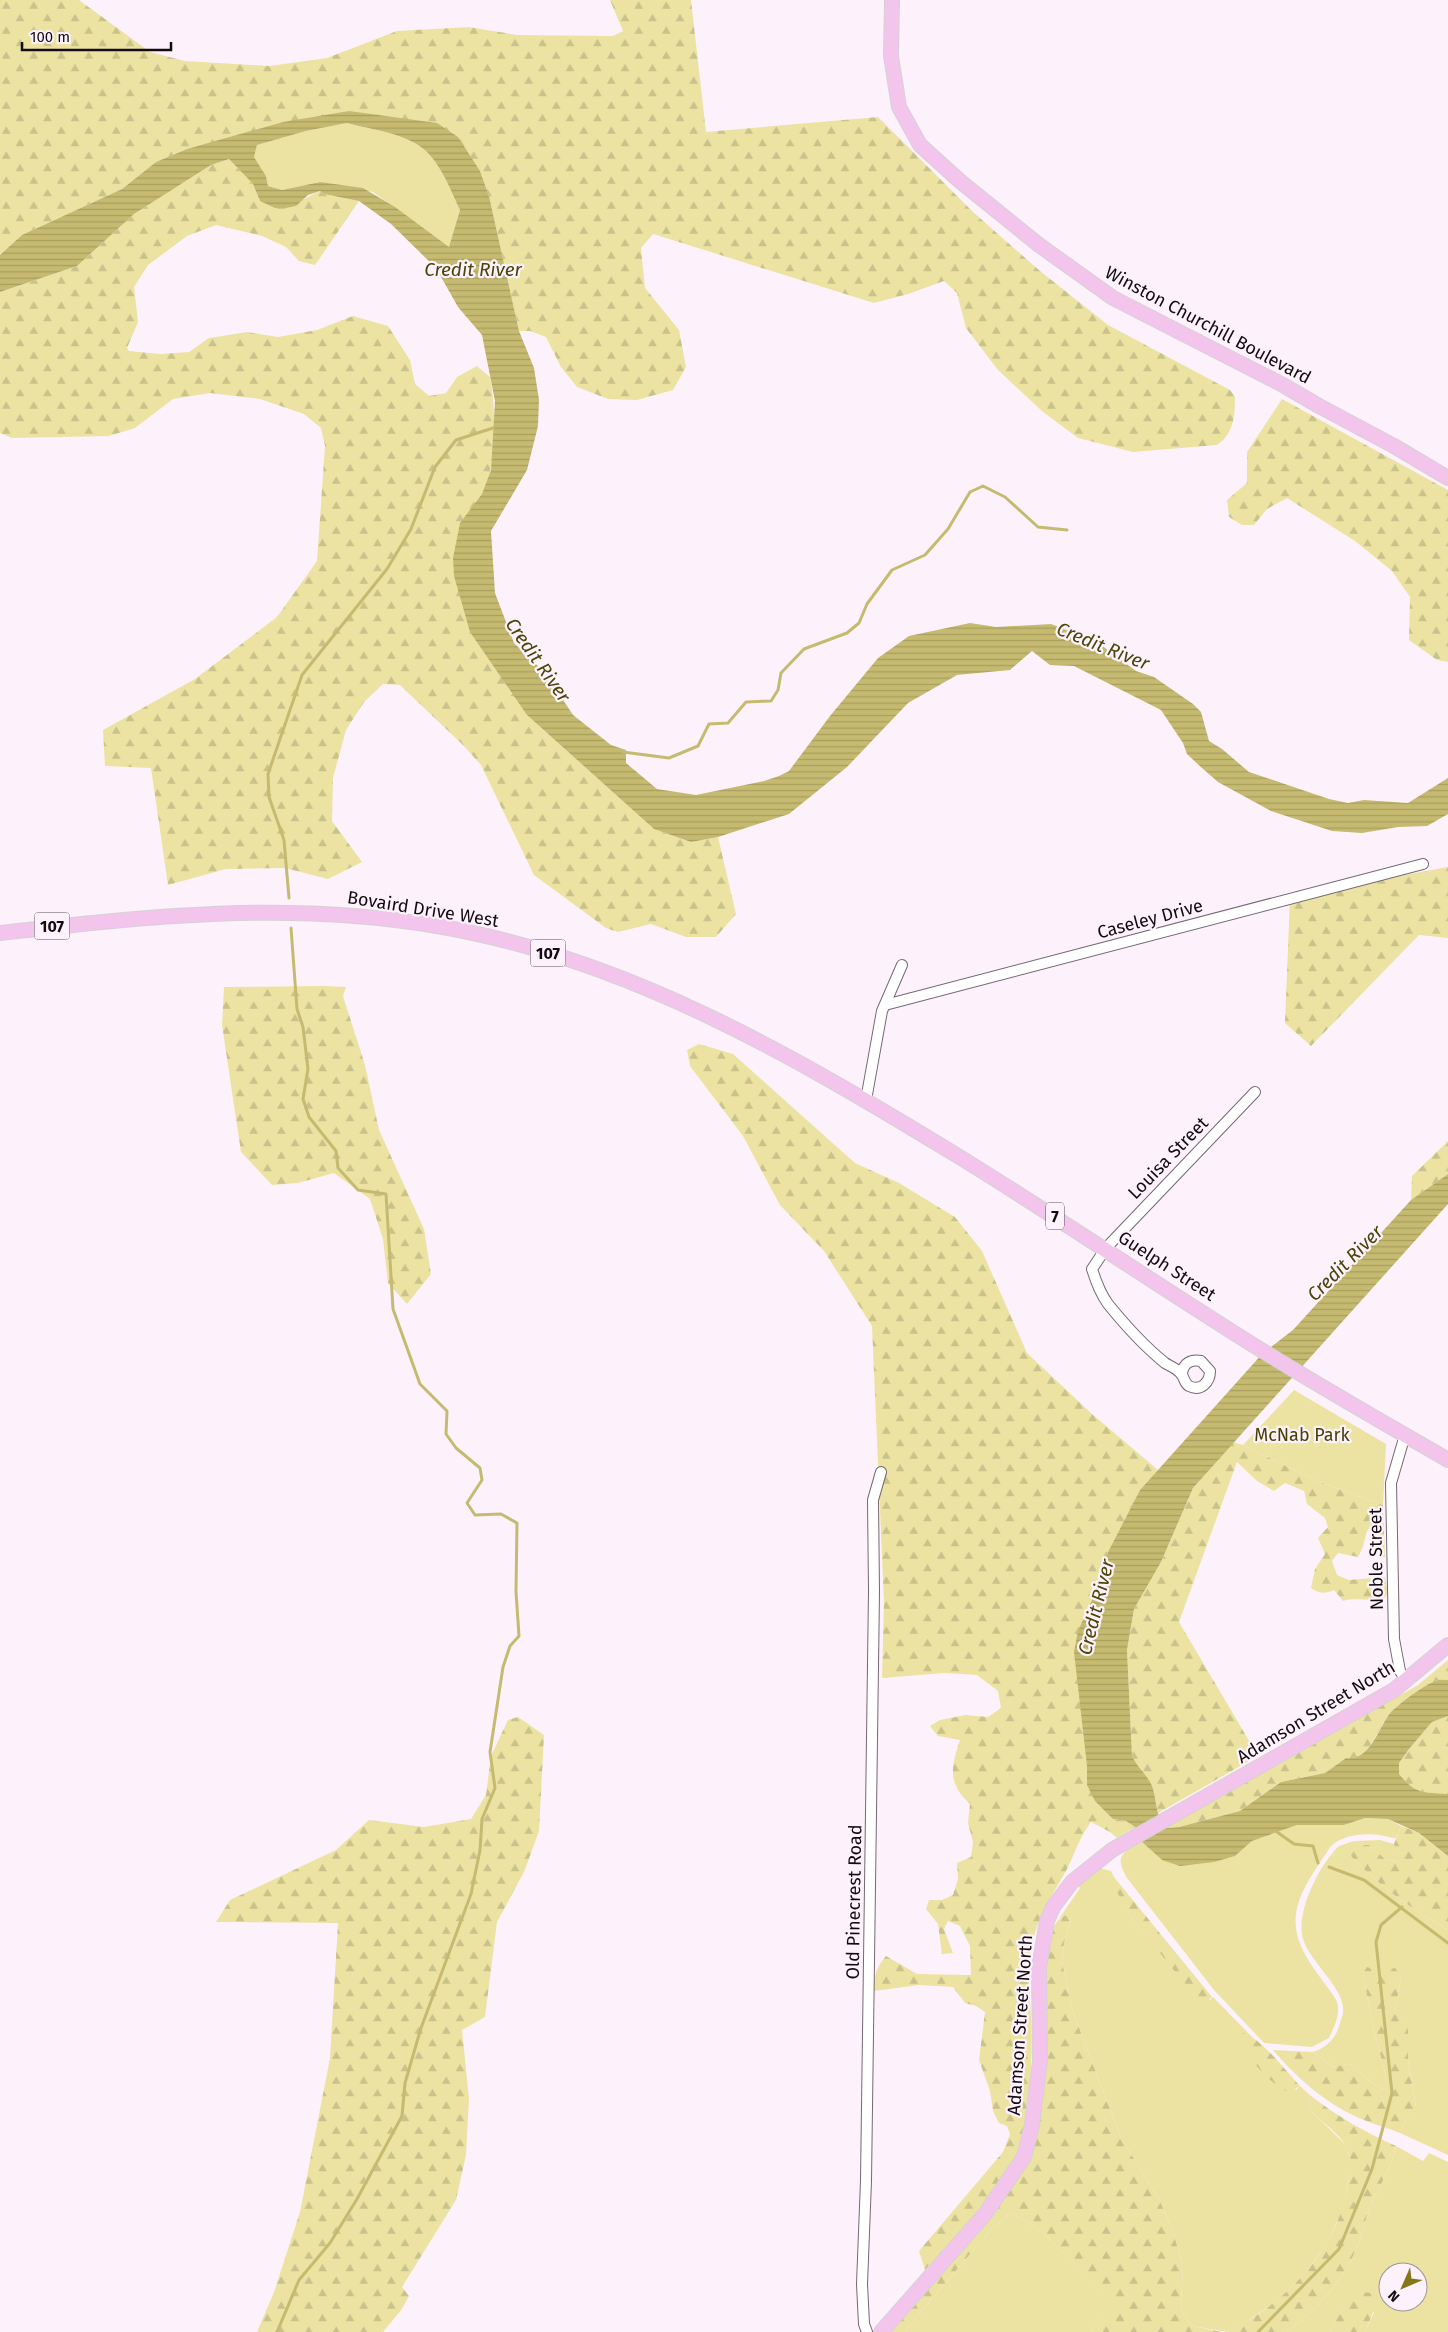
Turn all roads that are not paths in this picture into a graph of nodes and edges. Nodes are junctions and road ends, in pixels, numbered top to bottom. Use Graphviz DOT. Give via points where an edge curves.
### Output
graph roads {
  1 [pos="892,0"];
  2 [pos="1448,478"];
  3 [pos="1423,864"];
  4 [pos="0,932"];
  5 [pos="902,965"];
  6 [pos="885,1005"];
  7 [pos="750,1036"];
  8 [pos="1255,1092"];
  9 [pos="866,1100"];
  10 [pos="1106,1248"];
  11 [pos="1182,1374"];
  12 [pos="1404,1435"];
  13 [pos="1448,1460"];
  14 [pos="881,1472"];
  15 [pos="1448,1645"];
  16 [pos="1406,1681"];
  17 [pos="867,2332"];
  18 [pos="881,2332"];
  1 -- 2 [label="main road, Winston Churchill Boulevard" via="891,56 899,107 920,144 939,164 1039,246 1113,298 1283,385"];
  3 -- 6 [label="street, Caseley Drive"];
  4 -- 7 [label="main road, Bovaird Drive West / 107" via="123,918 247,912 339,914 416,923 504,940 569,959 677,1000"];
  5 -- 6 [label="street"];
  6 -- 9 [label="street"];
  7 -- 9 [label="main road, Bovaird Drive West / 7"];
  8 -- 10 [label="street, Louisa Street"];
  9 -- 10 [label="main road, Guelph Street / 7"];
  10 -- 11 [label="street, Louisa Street" via="1092,1269 1107,1303 1135,1335"];
  10 -- 12 [label="main road, Guelph Street / 7" via="1310,1381"];
  12 -- 13 [label="main road, Guelph Street / 7"];
  12 -- 16 [label="street, Noble Street" via="1390,1484 1394,1639 1400,1671"];
  14 -- 17 [label="street, Old Pinecrest Road" via="873,1500 866,2180 862,2284"];
  15 -- 16 [label="main road, Adamson Street North"];
  16 -- 18 [label="main road, Adamson Street North" via="1098,1859 1072,1882 1053,1907 1047,1921 1039,1962 1040,2061 1024,2158 985,2214"];
}
